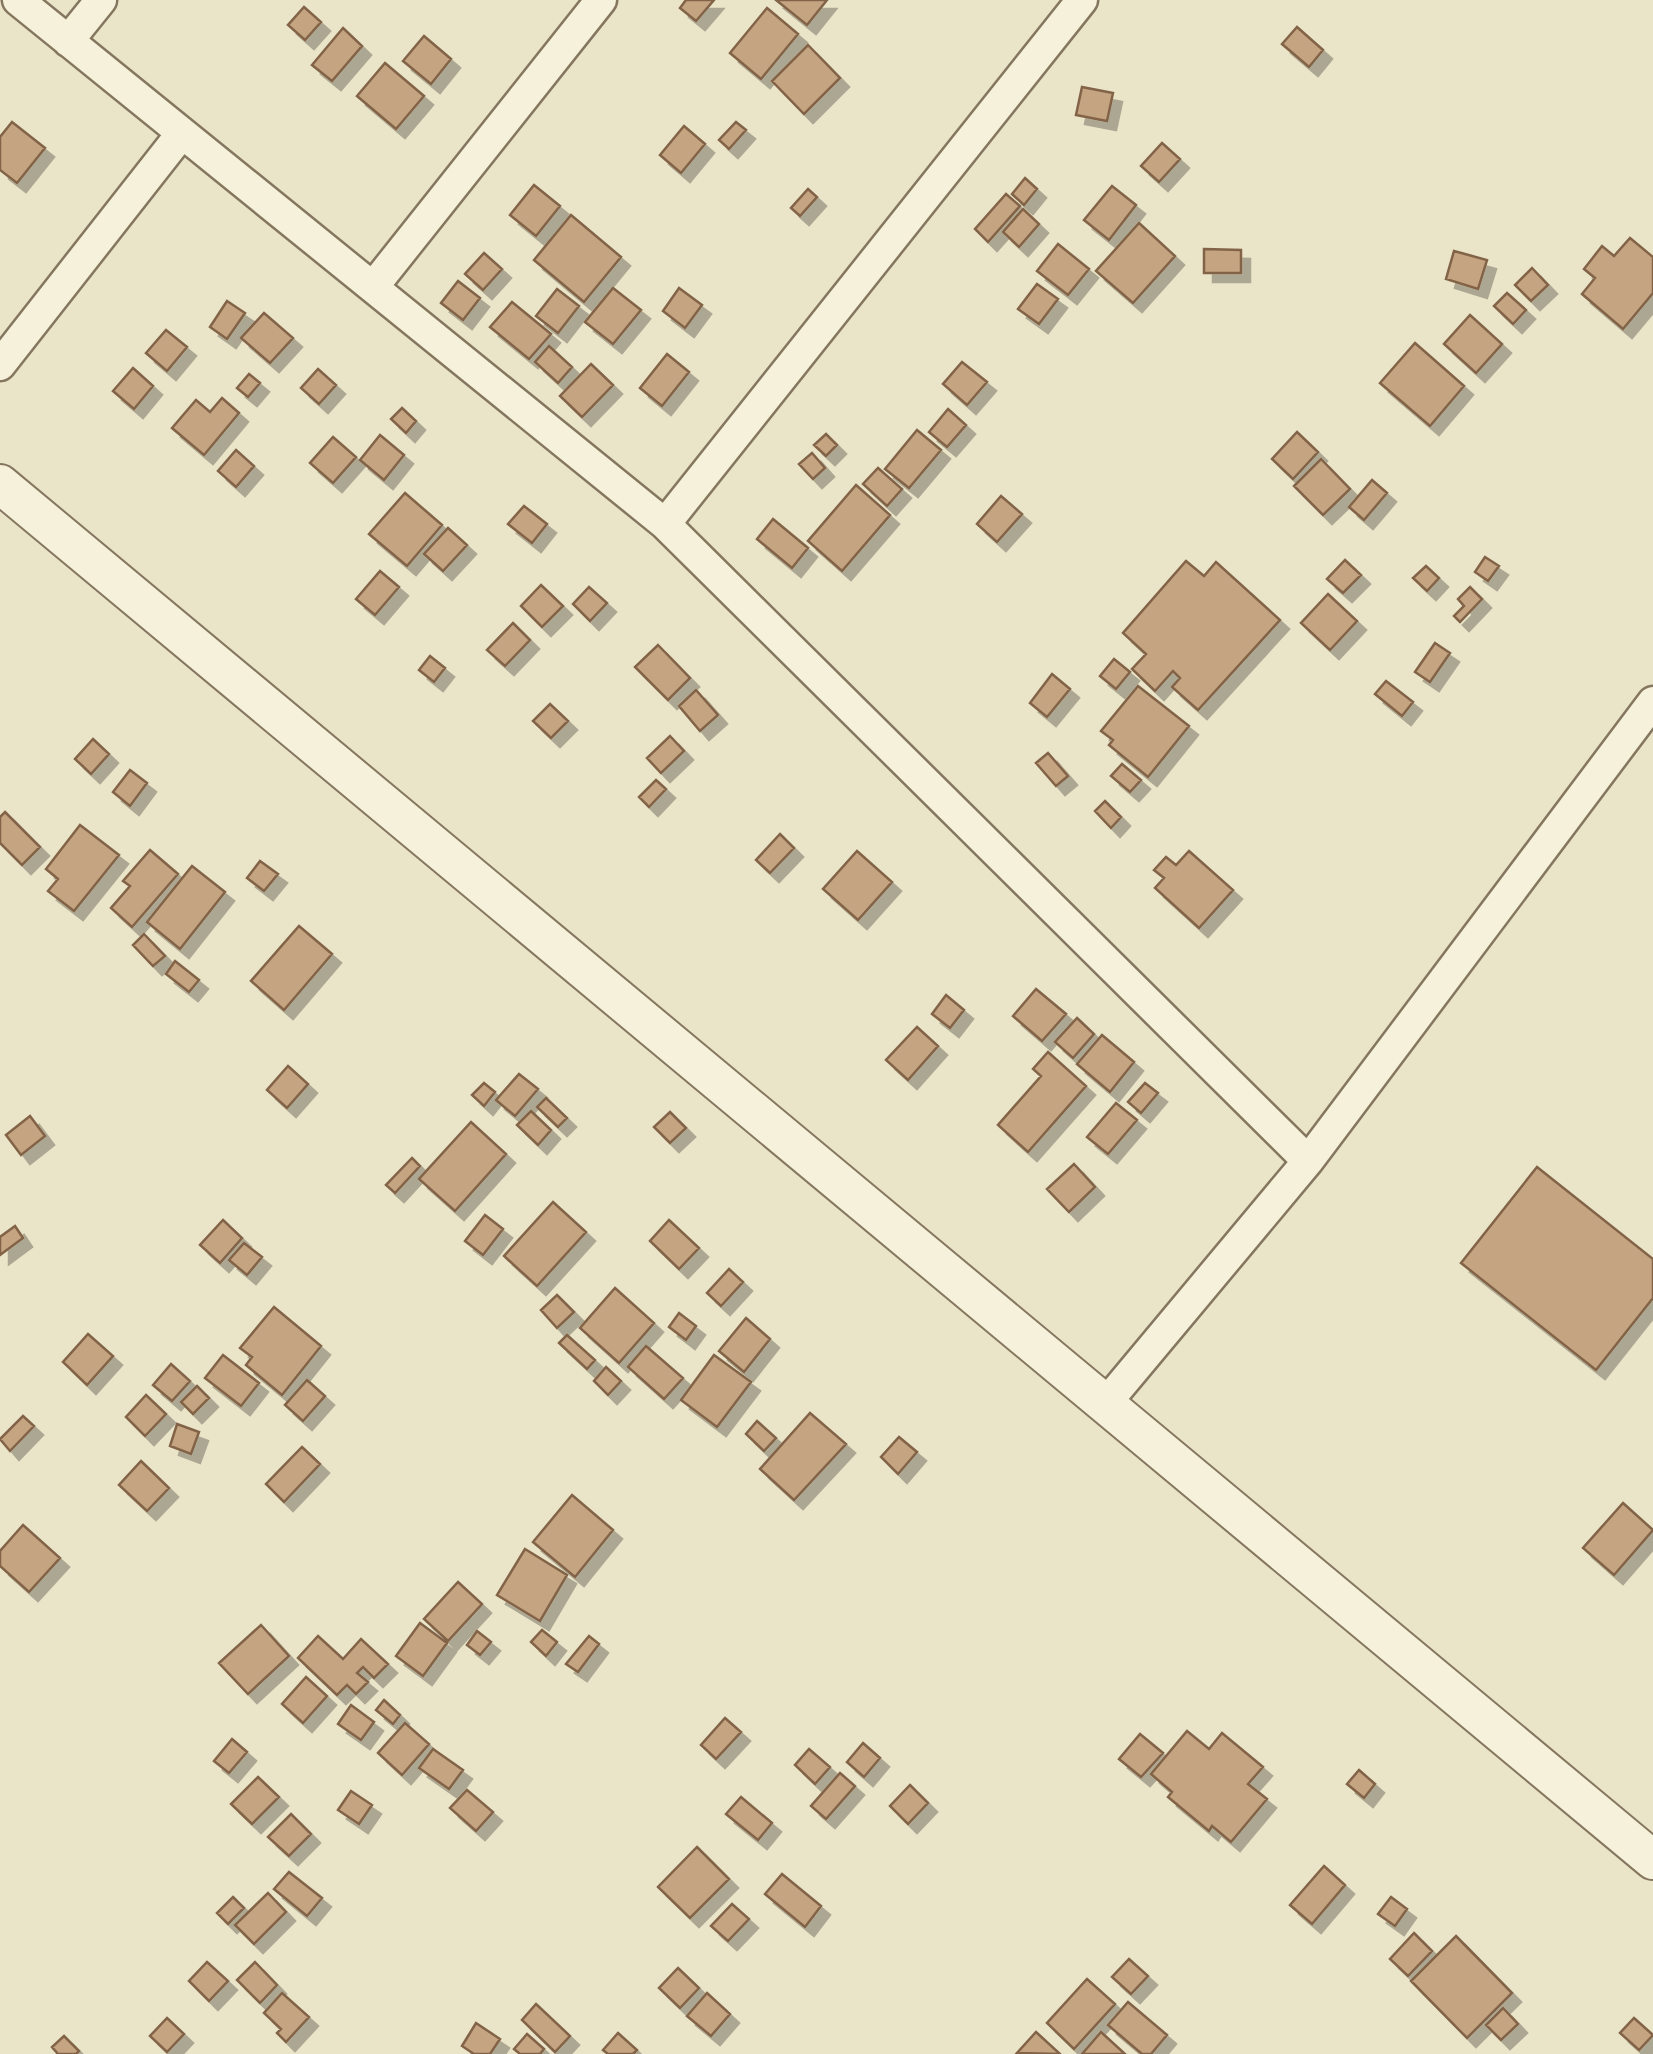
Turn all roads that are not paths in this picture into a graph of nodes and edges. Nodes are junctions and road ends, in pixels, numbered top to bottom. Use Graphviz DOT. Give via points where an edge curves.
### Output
graph roads {
  1 [pos="18,0"];
  2 [pos="101,0"];
  3 [pos="601,0"];
  4 [pos="1082,0"];
  5 [pos="68,40"];
  6 [pos="182,134"];
  7 [pos="373,288"];
  8 [pos="0,365"];
  9 [pos="0,484"];
  10 [pos="664,524"];
  11 [pos="1653,702"];
  12 [pos="1308,1161"];
  13 [pos="1106,1404"];
  14 [pos="1653,1860"];
  1 -- 5 [label="street"];
  2 -- 5 [label="street"];
  3 -- 7 [label="street"];
  4 -- 10 [label="street"];
  5 -- 6 [label="street"];
  6 -- 7 [label="street"];
  6 -- 8 [label="street"];
  7 -- 10 [label="street"];
  9 -- 13 [label="street"];
  10 -- 12 [label="street"];
  11 -- 12 [label="street"];
  12 -- 13 [label="street"];
  13 -- 14 [label="street"];
}
